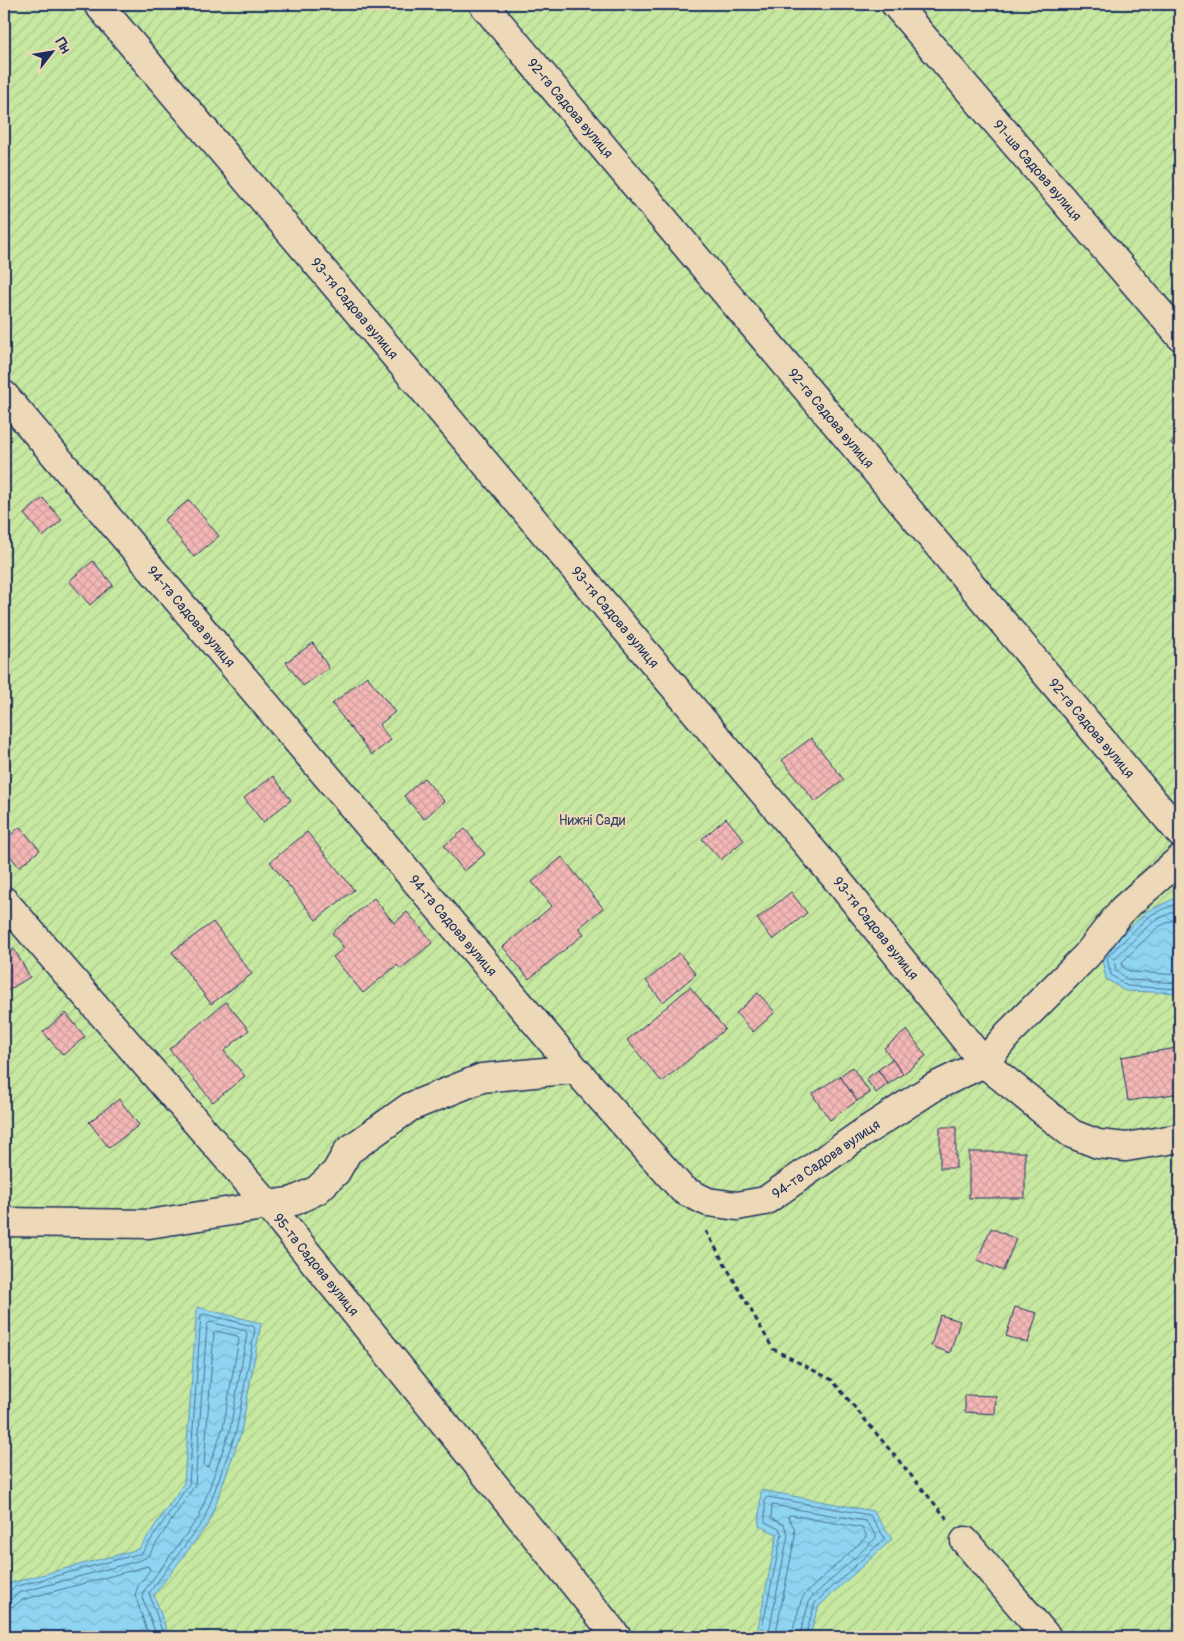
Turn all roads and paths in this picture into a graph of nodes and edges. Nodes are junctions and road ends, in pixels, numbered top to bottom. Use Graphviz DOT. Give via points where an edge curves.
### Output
graph roads {
  1 [pos="98,4"];
  2 [pos="484,4"];
  3 [pos="894,4"];
  4 [pos="1180,336"];
  5 [pos="4,395"];
  6 [pos="1180,832"];
  7 [pos="1180,859"];
  8 [pos="4,900"];
  9 [pos="984,1063"];
  10 [pos="575,1069"];
  11 [pos="1180,1138"];
  12 [pos="682,1190"];
  13 [pos="269,1206"];
  14 [pos="4,1222"];
  15 [pos="965,1541"];
  16 [pos="617,1637"];
  17 [pos="1047,1637"];
  1 -- 9 [label="street, 93-тя Садова вулиця" via="837,881"];
  2 -- 6 [label="street, 92-га Садова вулиця"];
  3 -- 4 [label="street, 91-ша Садова вулиця"];
  5 -- 10 [label="street, 94-та Садова вулиця"];
  7 -- 9 [label="street" via="1123,909 1087,955 1008,1034"];
  8 -- 13 [label="street, 95-та Садова вулиця"];
  9 -- 11 [label="street, 93-тя Садова вулиця" via="1072,1134 1098,1144 1126,1147"];
  9 -- 12 [label="street, 94-та Садова вулиця" via="934,1087 765,1201 727,1205 708,1202"];
  10 -- 12 [label="street, 94-та Садова вулиця"];
  10 -- 13 [label="street" via="482,1078 410,1107 348,1151 336,1172 317,1190 294,1201"];
  12 -- 15 [label="path" via="774,1350 832,1380"];
  13 -- 14 [label="street" via="149,1224"];
  13 -- 16 [label="street, 95-та Садова вулиця"];
  15 -- 17 [label="street"];
}
